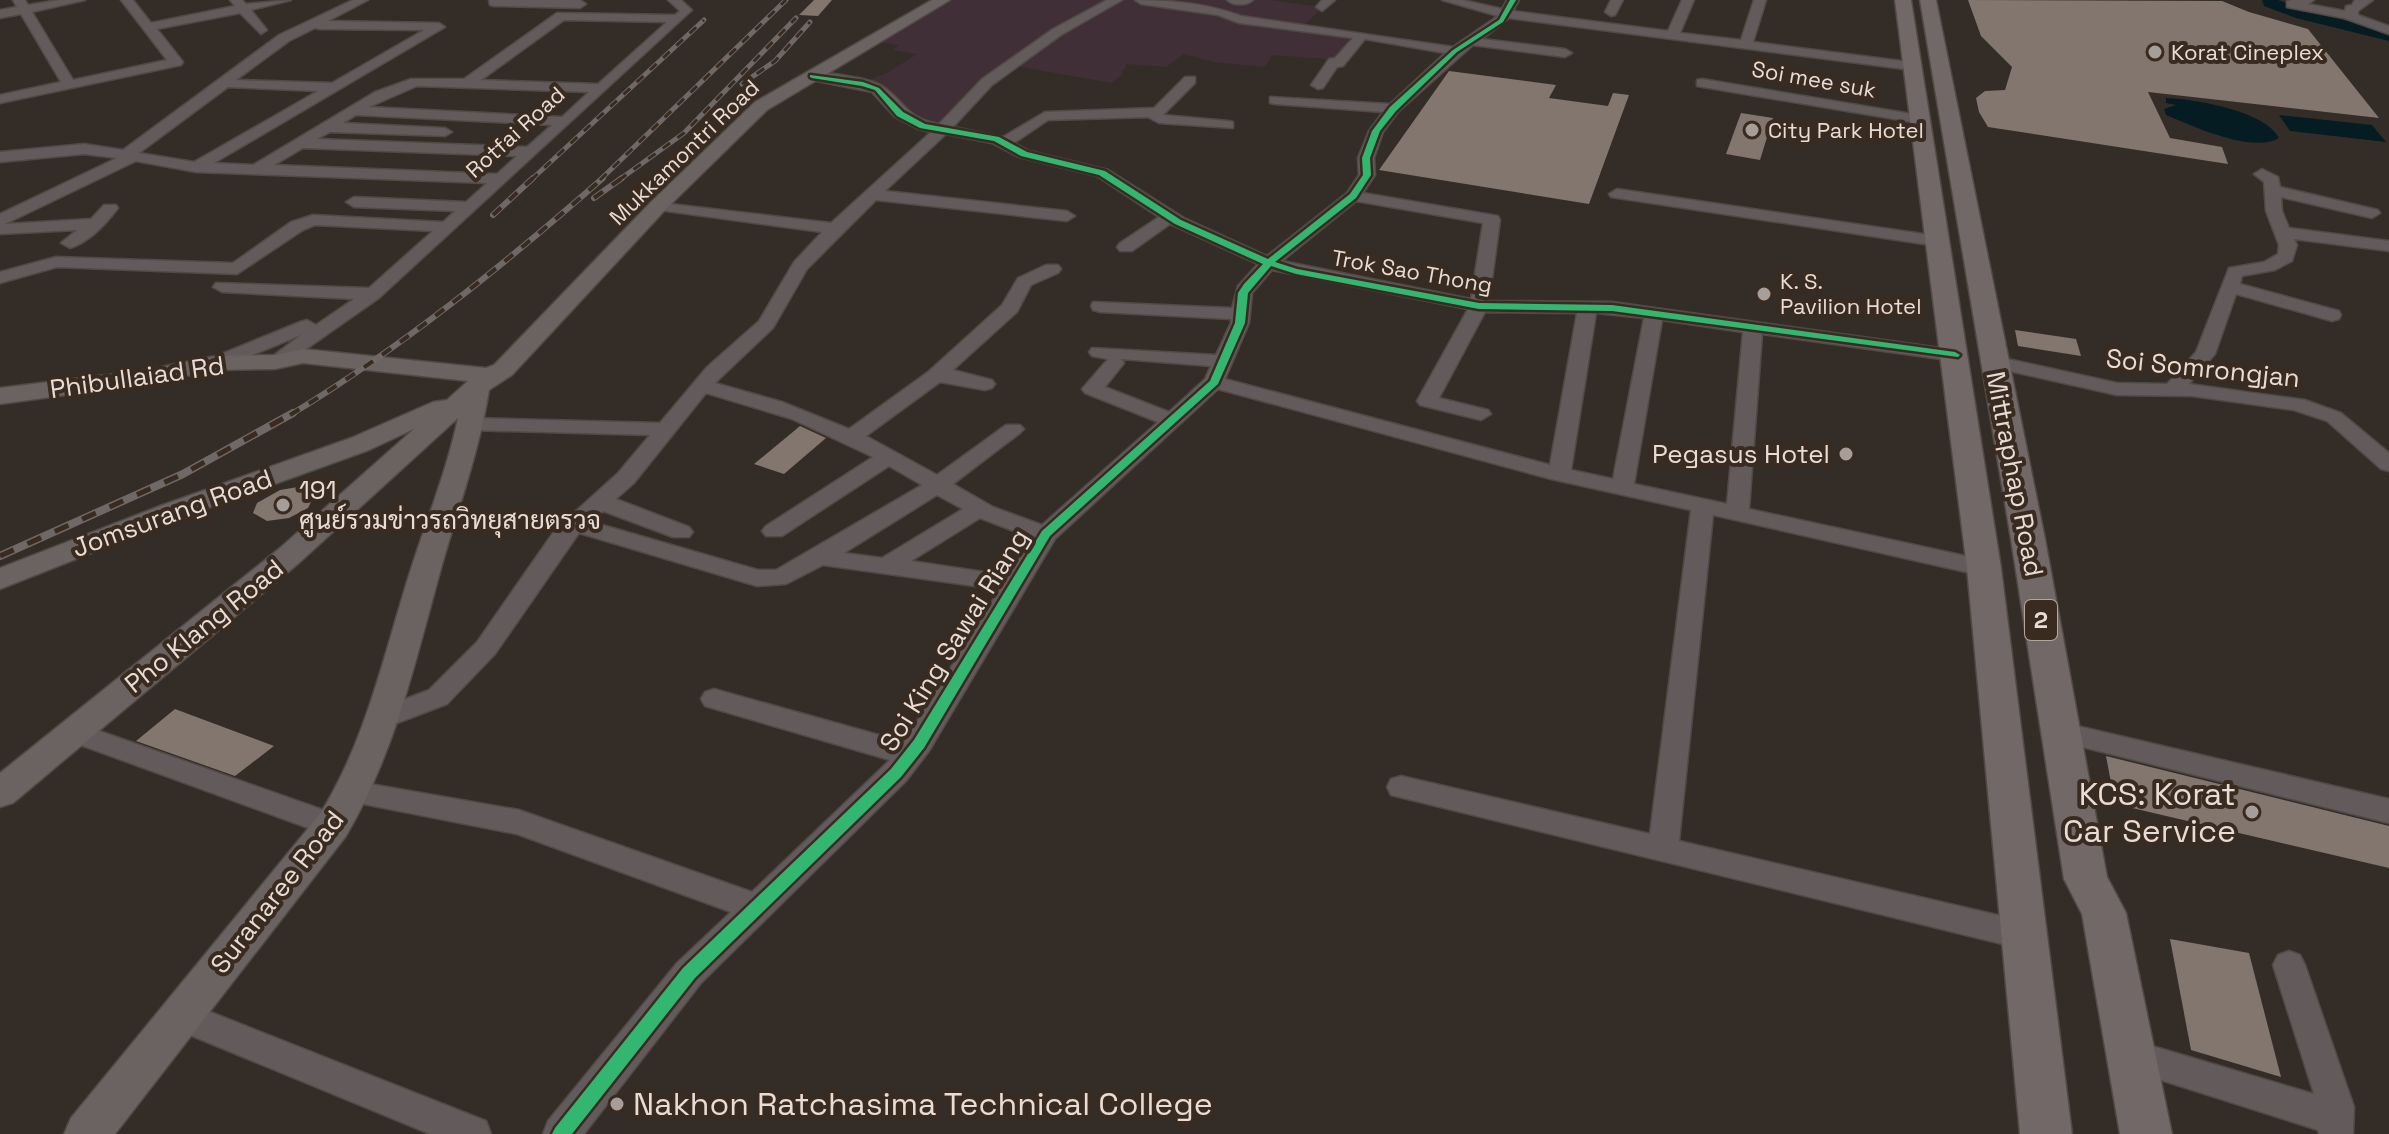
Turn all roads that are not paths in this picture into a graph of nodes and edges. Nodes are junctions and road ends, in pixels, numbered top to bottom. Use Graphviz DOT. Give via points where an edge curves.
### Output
graph roads {
  1 [pos="79,0"];
  2 [pos="127,0"];
  3 [pos="285,0"];
  4 [pos="362,0"];
  5 [pos="923,0"];
  6 [pos="943,0"];
  7 [pos="1116,0"];
  8 [pos="1141,0"];
  9 [pos="1233,0"];
  10 [pos="1247,0"];
  11 [pos="1448,0"];
  12 [pos="1513,0"];
  13 [pos="1688,0"];
  14 [pos="1760,0"];
  15 [pos="1903,0"];
  16 [pos="1928,0"];
  17 [pos="2308,0"];
  18 [pos="2367,0"];
  19 [pos="494,2"];
  20 [pos="240,4"];
  21 [pos="21,5"];
  22 [pos="678,9"];
  23 [pos="0,14"];
  24 [pos="1506,14"];
  25 [pos="2347,15"];
  26 [pos="148,27"];
  27 [pos="261,30"];
  28 [pos="2389,30"];
  29 [pos="1362,35"];
  30 [pos="1673,35"];
  31 [pos="1470,41"];
  32 [pos="1746,44"];
  33 [pos="1565,53"];
  34 [pos="1451,54"];
  35 [pos="1912,66"];
  36 [pos="802,76"];
  37 [pos="1190,80"];
  38 [pos="1702,83"];
  39 [pos="69,84"];
  40 [pos="467,84"];
  41 [pos="1318,85"];
  42 [pos="229,87"];
  43 [pos="601,88"];
  44 [pos="328,90"];
  45 [pos="0,99"];
  46 [pos="1275,100"];
  47 [pos="1393,109"];
  48 [pos="354,111"];
  49 [pos="1158,112"];
  50 [pos="1918,119"];
  51 [pos="564,121"];
  52 [pos="1228,125"];
  53 [pos="327,127"];
  54 [pos="942,130"];
  55 [pos="468,133"];
  56 [pos="500,134"];
  57 [pos="547,136"];
  58 [pos="299,143"];
  59 [pos="1004,143"];
  60 [pos="530,152"];
  61 [pos="133,157"];
  62 [pos="2,158"];
  63 [pos="196,167"];
  64 [pos="255,170"];
  65 [pos="663,174"];
  66 [pos="2262,174"];
  67 [pos="689,176"];
  68 [pos="500,179"];
  69 [pos="2273,190"];
  70 [pos="1617,194"];
  71 [pos="873,195"];
  72 [pos="1353,196"];
  73 [pos="354,202"];
  74 [pos="659,205"];
  75 [pos="468,207"];
  76 [pos="110,208"];
  77 [pos="2372,213"];
  78 [pos="1067,216"];
  79 [pos="1169,218"];
  80 [pos="0,220"];
  81 [pos="96,224"];
  82 [pos="447,227"];
  83 [pos="0,229"];
  84 [pos="835,229"];
  85 [pos="2283,232"];
  86 [pos="1937,241"];
  87 [pos="70,243"];
  88 [pos="2389,246"];
  89 [pos="1126,247"];
  90 [pos="1269,263"];
  91 [pos="1052,269"];
  92 [pos="0,278"];
  93 [pos="222,287"];
  94 [pos="2230,287"];
  95 [pos="369,298"];
  96 [pos="1100,306"];
  97 [pos="1479,306"];
  98 [pos="1588,306"];
  99 [pos="1242,314"];
  100 [pos="1654,314"];
  101 [pos="2332,315"];
  102 [pos="1753,329"];
  103 [pos="1955,355"];
  104 [pos="303,356"];
  105 [pos="275,362"];
  106 [pos="1994,362"];
  107 [pos="216,363"];
  108 [pos="1220,371"];
  109 [pos="935,376"];
  110 [pos="985,384"];
  111 [pos="701,386"];
  112 [pos="2173,389"];
  113 [pos="0,396"];
  114 [pos="471,401"];
  115 [pos="1481,414"];
  116 [pos="1172,420"];
  117 [pos="666,429"];
  118 [pos="1013,429"];
  119 [pos="851,437"];
  120 [pos="360,444"];
  121 [pos="407,452"];
  122 [pos="889,456"];
  123 [pos="2389,464"];
  124 [pos="1559,474"];
  125 [pos="939,484"];
  126 [pos="1622,488"];
  127 [pos="601,502"];
  128 [pos="1703,506"];
  129 [pos="979,509"];
  130 [pos="1737,514"];
  131 [pos="574,524"];
  132 [pos="774,531"];
  133 [pos="681,532"];
  134 [pos="1046,534"];
  135 [pos="819,557"];
  136 [pos="886,566"];
  137 [pos="1984,568"];
  138 [pos="0,579"];
  139 [pos="982,579"];
  140 [pos="714,699"];
  141 [pos="384,718"];
  142 [pos="74,732"];
  143 [pos="2060,732"];
  144 [pos="911,755"];
  145 [pos="1401,787"];
  146 [pos="353,792"];
  147 [pos="0,793"];
  148 [pos="2389,811"];
  149 [pos="333,825"];
  150 [pos="1663,848"];
  151 [pos="756,907"];
  152 [pos="2023,935"];
  153 [pos="2289,965"];
  154 [pos="180,1015"];
  155 [pos="2132,1056"];
  156 [pos="2335,1126"];
  157 [pos="87,1134"];
  158 [pos="473,1134"];
  159 [pos="561,1134"];
  160 [pos="2046,1134"];
  161 [pos="2146,1134"];
  1 -- 21 [label="street"];
  2 -- 26 [label="street"];
  3 -- 20 [label="street"];
  4 -- 61 [label="street" via="284,38"];
  5 -- 36 [label="main road, Mukkamontri Road"];
  6 -- 36 [label="main road, Mukkamontri Road"];
  7 -- 54 [label="street" via="1057,32 987,82"];
  8 -- 29 [label="street"];
  9 -- 10 [label="street"];
  11 -- 24 [label="street"];
  12 -- 24 [label="street"];
  13 -- 30 [label="street" via="1672,19"];
  14 -- 32 [label="street"];
  15 -- 35 [label="highway, Mittraphap Road / 2"];
  16 -- 106 [label="highway, Mittraphap Road / 2"];
  17 -- 25 [label="street" via="2291,4"];
  18 -- 25 [label="street"];
  19 -- 22 [label="street"];
  20 -- 26 [label="street"];
  20 -- 27 [label="street"];
  21 -- 23 [label="street"];
  21 -- 39 [label="street"];
  22 -- 40 [label="street" via="561,16"];
  22 -- 43 [label="street, Rotfai Road"];
  24 -- 30 [label="street"];
  24 -- 31 [label="street"];
  25 -- 28 [label="street"];
  26 -- 39 [label="street" via="176,62"];
  29 -- 34 [label="street"];
  29 -- 41 [label="street"];
  30 -- 32 [label="street"];
  31 -- 33 [label="street"];
  31 -- 34 [label="street"];
  32 -- 35 [label="street"];
  34 -- 47 [label="street"];
  35 -- 50 [label="highway, Mittraphap Road / 2"];
  36 -- 54 [label="street, Trok Sao Thong" via="877,89 910,121"];
  36 -- 65 [label="main road, Mukkamontri Road" via="744,103"];
  36 -- 67 [label="main road, Mukkamontri Road" via="761,106"];
  37 -- 49 [label="street"];
  38 -- 50 [label="street, Soi mee suk"];
  39 -- 45 [label="street"];
  40 -- 43 [label="street"];
  40 -- 48 [label="street" via="416,82"];
  42 -- 44 [label="street"];
  42 -- 44 [label="street" via="322,23 439,27"];
  42 -- 61 [label="street"];
  43 -- 51 [label="street, Rotfai Road"];
  44 -- 63 [label="street"];
  46 -- 47 [label="street"];
  47 -- 72 [label="street" via="1376,131 1366,158 1367,175"];
  48 -- 51 [label="street"];
  48 -- 53 [label="street"];
  49 -- 52 [label="street" via="1159,119"];
  49 -- 59 [label="street" via="1044,110"];
  50 -- 86 [label="highway, Mittraphap Road / 2"];
  51 -- 57 [label="street, Rotfai Road"];
  53 -- 55 [label="street"];
  53 -- 58 [label="street"];
  54 -- 59 [label="street, Trok Sao Thong"];
  54 -- 71 [label="street"];
  56 -- 57 [label="street"];
  57 -- 60 [label="street, Rotfai Road"];
  58 -- 60 [label="street"];
  58 -- 64 [label="street"];
  59 -- 79 [label="street, Trok Sao Thong" via="1024,154 1102,173"];
  60 -- 68 [label="street, Rotfai Road"];
  61 -- 62 [label="street" via="84,149"];
  61 -- 63 [label="street"];
  61 -- 80 [label="street"];
  63 -- 64 [label="street"];
  64 -- 68 [label="street"];
  65 -- 67 [label="main road"];
  65 -- 114 [label="main road, Mukkamontri Road"];
  66 -- 69 [label="street" via="2272,180"];
  67 -- 74 [label="main road, Mukkamontri Road"];
  68 -- 75 [label="street, Rotfai Road"];
  69 -- 77 [label="street"];
  69 -- 85 [label="street"];
  70 -- 86 [label="street"];
  71 -- 78 [label="street"];
  71 -- 84 [label="street"];
  72 -- 90 [label="street, Soi King Sawai Riang"];
  72 -- 97 [label="street" via="1492,220"];
  73 -- 75 [label="street"];
  74 -- 84 [label="street"];
  74 -- 114 [label="main road, Mukkamontri Road"];
  75 -- 82 [label="street, Rotfai Road"];
  76 -- 81 [label="street"];
  79 -- 89 [label="street"];
  79 -- 90 [label="street, Trok Sao Thong"];
  81 -- 83 [label="street"];
  81 -- 87 [label="street"];
  82 -- 92 [label="street" via="313,220 237,269 56,262"];
  82 -- 95 [label="street, Rotfai Road"];
  84 -- 111 [label="street" via="800,266 766,324"];
  85 -- 88 [label="street"];
  85 -- 94 [label="street" via="2286,257 2235,272"];
  86 -- 103 [label="highway, Mittraphap Road / 2"];
  90 -- 97 [label="street, Trok Sao Thong"];
  90 -- 99 [label="street, Soi King Sawai Riang" via="1243,293"];
  91 -- 109 [label="street" via="1024,282 1010,308"];
  93 -- 95 [label="street"];
  94 -- 101 [label="street"];
  94 -- 112 [label="street" via="2205,354"];
  95 -- 104 [label="street, Rotfai Road"];
  95 -- 105 [label="street, Rotfai Road"];
  95 -- 107 [label="street, Rotfai Road"];
  96 -- 99 [label="street"];
  97 -- 98 [label="street, Trok Sao Thong"];
  97 -- 115 [label="street" via="1427,401"];
  98 -- 100 [label="street, Trok Sao Thong"];
  98 -- 124 [label="street"];
  99 -- 108 [label="street, Soi King Sawai Riang"];
  100 -- 102 [label="street, Trok Sao Thong"];
  100 -- 126 [label="street"];
  102 -- 103 [label="street, Trok Sao Thong"];
  102 -- 130 [label="street"];
  103 -- 106 [label="highway"];
  103 -- 137 [label="highway, Mittraphap Road / 2"];
  104 -- 105 [label="main road, Phibullaiad Rd"];
  104 -- 114 [label="main road, Phibullaiad Rd"];
  105 -- 107 [label="main road, Phibullaiad Rd"];
  105 -- 114 [label="main road, Phibullaiad Rd" via="279,367"];
  106 -- 112 [label="street, Soi Somrongjan" via="2117,389"];
  106 -- 143 [label="highway, Mittraphap Road / 2"];
  107 -- 113 [label="main road, Phibullaiad Rd"];
  108 -- 116 [label="street, Soi King Sawai Riang"];
  108 -- 116 [label="street" via="1106,358 1092,389"];
  108 -- 124 [label="street"];
  109 -- 110 [label="street"];
  109 -- 119 [label="street"];
  111 -- 117 [label="street"];
  111 -- 119 [label="street" via="741,394"];
  112 -- 123 [label="street, Soi Somrongjan" via="2319,410"];
  114 -- 117 [label="street"];
  114 -- 120 [label="main road, Jomsurang Road"];
  114 -- 121 [label="main road, Pho Klang Road"];
  114 -- 121 [label="main road" via="430,447"];
  114 -- 141 [label="main road, Suranaree Road"];
  116 -- 134 [label="street, Soi King Sawai Riang"];
  117 -- 127 [label="street"];
  118 -- 125 [label="street"];
  119 -- 122 [label="street"];
  120 -- 121 [label="main road"];
  120 -- 138 [label="main road, Jomsurang Road"];
  121 -- 142 [label="main road, Pho Klang Road"];
  122 -- 125 [label="street"];
  122 -- 132 [label="street"];
  124 -- 126 [label="street"];
  125 -- 129 [label="street"];
  125 -- 135 [label="street"];
  126 -- 128 [label="street"];
  127 -- 131 [label="street"];
  127 -- 133 [label="street"];
  128 -- 130 [label="street"];
  128 -- 150 [label="street"];
  129 -- 134 [label="street"];
  129 -- 136 [label="street"];
  130 -- 137 [label="street"];
  131 -- 135 [label="street" via="757,578 789,574"];
  131 -- 141 [label="street" via="486,648 438,697"];
  134 -- 144 [label="street, Soi King Sawai Riang"];
  135 -- 136 [label="street"];
  136 -- 139 [label="street"];
  137 -- 152 [label="highway, Mittraphap Road / 2"];
  140 -- 144 [label="street"];
  141 -- 146 [label="main road, Suranaree Road"];
  142 -- 147 [label="main road, Pho Klang Road"];
  142 -- 149 [label="street"];
  143 -- 148 [label="street"];
  143 -- 155 [label="highway, Mittraphap Road / 2" via="2086,879 2104,913"];
  144 -- 151 [label="street, Soi King Sawai Riang"];
  145 -- 150 [label="street"];
  146 -- 149 [label="main road, Suranaree Road"];
  146 -- 151 [label="street" via="519,822"];
  149 -- 154 [label="main road, Suranaree Road"];
  150 -- 152 [label="street"];
  151 -- 159 [label="street, Soi King Sawai Riang" via="689,973"];
  152 -- 160 [label="highway, Mittraphap Road / 2"];
  153 -- 156 [label="street"];
  154 -- 157 [label="main road, Suranaree Road"];
  154 -- 158 [label="street"];
  155 -- 156 [label="street"];
  155 -- 161 [label="highway, Mittraphap Road / 2"];
}
